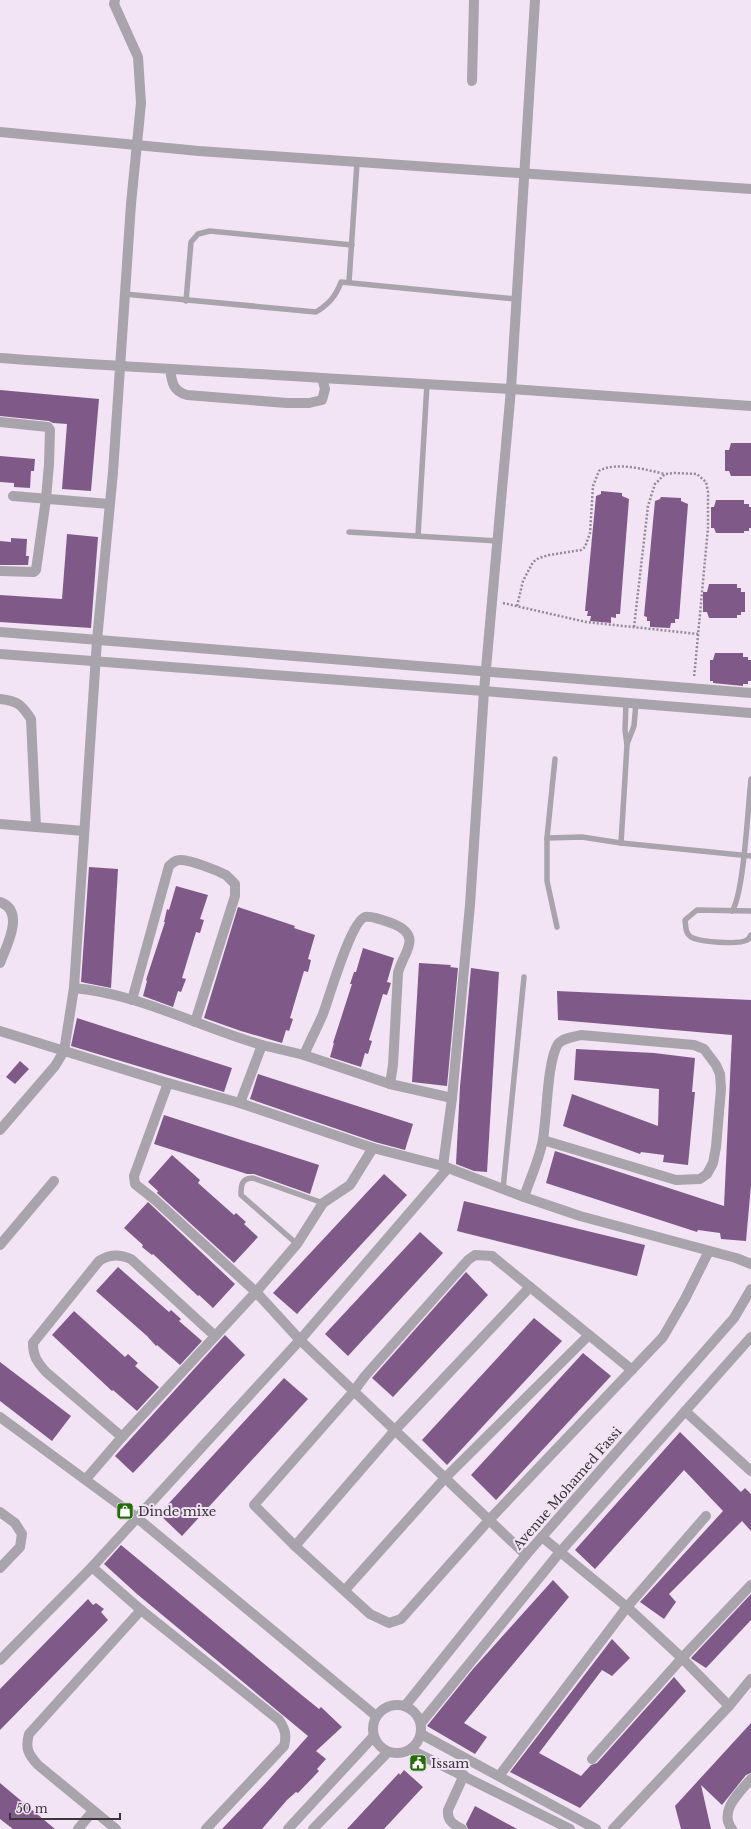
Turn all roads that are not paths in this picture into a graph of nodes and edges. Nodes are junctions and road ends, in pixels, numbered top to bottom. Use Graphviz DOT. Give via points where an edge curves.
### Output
graph roads {
  1 [pos="115,0"];
  2 [pos="474,0"];
  3 [pos="535,0"];
  4 [pos="472,82"];
  5 [pos="0,132"];
  6 [pos="136,144"];
  7 [pos="357,163"];
  8 [pos="524,172"];
  9 [pos="751,189"];
  10 [pos="352,245"];
  11 [pos="349,282"];
  12 [pos="124,294"];
  13 [pos="516,299"];
  14 [pos="186,301"];
  15 [pos="0,358"];
  16 [pos="119,367"];
  17 [pos="170,369"];
  18 [pos="322,378"];
  19 [pos="426,384"];
  20 [pos="511,389"];
  21 [pos="751,406"];
  22 [pos="0,422"];
  23 [pos="13,496"];
  24 [pos="46,499"];
  25 [pos="109,504"];
  26 [pos="349,532"];
  27 [pos="418,536"];
  28 [pos="498,541"];
  29 [pos="0,571"];
  30 [pos="0,632"];
  31 [pos="97,640"];
  32 [pos="0,654"];
  33 [pos="96,661"];
  34 [pos="486,671"];
  35 [pos="484,691"];
  36 [pos="751,693"];
  37 [pos="0,699"];
  38 [pos="631,703"];
  39 [pos="751,713"];
  40 [pos="627,745"];
  41 [pos="554,759"];
  42 [pos="751,779"];
  43 [pos="0,824"];
  44 [pos="36,827"];
  45 [pos="84,831"];
  46 [pos="547,838"];
  47 [pos="621,843"];
  48 [pos="743,855"];
  49 [pos="751,856"];
  50 [pos="0,902"];
  51 [pos="732,911"];
  52 [pos="751,911"];
  53 [pos="557,927"];
  54 [pos="751,935"];
  55 [pos="0,963"];
  56 [pos="524,977"];
  57 [pos="74,988"];
  58 [pos="132,1000"];
  59 [pos="195,1022"];
  60 [pos="0,1031"];
  61 [pos="262,1045"];
  62 [pos="64,1051"];
  63 [pos="304,1055"];
  64 [pos="168,1083"];
  65 [pos="390,1084"];
  66 [pos="452,1098"];
  67 [pos="240,1104"];
  68 [pos="0,1130"];
  69 [pos="543,1140"];
  70 [pos="374,1148"];
  71 [pos="446,1167"];
  72 [pos="54,1181"];
  73 [pos="503,1189"];
  74 [pos="524,1197"];
  75 [pos="324,1203"];
  76 [pos="298,1244"];
  77 [pos="0,1245"];
  78 [pos="709,1250"];
  79 [pos="751,1264"];
  80 [pos="530,1287"];
  81 [pos="751,1290"];
  82 [pos="256,1292"];
  83 [pos="589,1335"];
  84 [pos="215,1336"];
  85 [pos="751,1337"];
  86 [pos="300,1340"];
  87 [pos="632,1370"];
  88 [pos="354,1391"];
  89 [pos="684,1411"];
  90 [pos="0,1417"];
  91 [pos="396,1429"];
  92 [pos="122,1437"];
  93 [pos="751,1471"];
  94 [pos="445,1478"];
  95 [pos="86,1479"];
  96 [pos="0,1512"];
  97 [pos="706,1516"];
  98 [pos="136,1517"];
  99 [pos="490,1519"];
  100 [pos="542,1538"];
  101 [pos="295,1546"];
  102 [pos="560,1552"];
  103 [pos="526,1555"];
  104 [pos="92,1567"];
  105 [pos="0,1568"];
  106 [pos="751,1585"];
  107 [pos="345,1590"];
  108 [pos="627,1607"];
  109 [pos="141,1610"];
  110 [pos="682,1658"];
  111 [pos="0,1660"];
  112 [pos="751,1679"];
  113 [pos="405,1706"];
  114 [pos="729,1706"];
  115 [pos="376,1716"];
  116 [pos="421,1723"];
  117 [pos="421,1734"];
  118 [pos="373,1737"];
  119 [pos="410,1750"];
  120 [pos="388,1752"];
  121 [pos="592,1759"];
  122 [pos="464,1775"];
  123 [pos="499,1776"];
  124 [pos="751,1779"];
  125 [pos="93,1811"];
  126 [pos="78,1829"];
  127 [pos="116,1829"];
  128 [pos="206,1829"];
  129 [pos="288,1829"];
  130 [pos="313,1829"];
  131 [pos="462,1829"];
  132 [pos="570,1829"];
  133 [pos="596,1829"];
  134 [pos="613,1829"];
  135 [pos="732,1829"];
  1 -- 6 [label="street" via="114,4 138,57 141,103"];
  2 -- 4 [label="street"];
  3 -- 8 [label="street"];
  5 -- 6 [label="street"];
  6 -- 7 [label="street"];
  6 -- 12 [label="street"];
  7 -- 8 [label="street"];
  7 -- 10 [label="lane"];
  8 -- 9 [label="street"];
  8 -- 13 [label="street"];
  10 -- 11 [label="lane"];
  10 -- 14 [label="lane" via="210,231 198,234 191,242"];
  11 -- 13 [label="lane"];
  11 -- 14 [label="lane" via="341,282 336,295 316,312"];
  12 -- 14 [label="lane"];
  12 -- 16 [label="street"];
  13 -- 20 [label="street"];
  15 -- 16 [label="street"];
  16 -- 17 [label="street"];
  16 -- 25 [label="street"];
  17 -- 18 [label="street"];
  17 -- 18 [label="street" via="174,388 180,393 287,403 322,400 325,389"];
  18 -- 19 [label="street"];
  19 -- 20 [label="street"];
  19 -- 27 [label="lane"];
  20 -- 21 [label="street"];
  20 -- 28 [label="street"];
  22 -- 24 [label="street" via="49,428"];
  23 -- 24 [label="street"];
  24 -- 25 [label="street"];
  24 -- 29 [label="street" via="36,570"];
  25 -- 31 [label="street"];
  26 -- 27 [label="lane"];
  27 -- 28 [label="lane"];
  28 -- 34 [label="street"];
  30 -- 31 [label="street"];
  31 -- 33 [label="street"];
  31 -- 34 [label="street"];
  32 -- 33 [label="street"];
  33 -- 35 [label="street"];
  33 -- 45 [label="street"];
  34 -- 35 [label="street"];
  34 -- 36 [label="street"];
  35 -- 38 [label="street"];
  35 -- 66 [label="street" via="470,906"];
  37 -- 44 [label="street" via="22,705 31,719"];
  38 -- 39 [label="street"];
  38 -- 40 [label="lane" via="625,730"];
  38 -- 40 [label="lane" via="634,726"];
  40 -- 47 [label="lane"];
  41 -- 46 [label="lane"];
  42 -- 48 [label="lane"];
  43 -- 44 [label="street"];
  44 -- 45 [label="street"];
  45 -- 57 [label="street"];
  46 -- 47 [label="lane" via="582,837"];
  46 -- 53 [label="lane" via="547,881"];
  47 -- 48 [label="lane"];
  48 -- 49 [label="lane"];
  48 -- 51 [label="lane" via="736,906"];
  50 -- 55 [label="street" via="9,908 14,921"];
  51 -- 52 [label="lane"];
  51 -- 54 [label="lane" via="697,910 685,920 686,931 692,938 734,943 746,940"];
  56 -- 73 [label="lane"];
  57 -- 58 [label="street"];
  57 -- 62 [label="street"];
  58 -- 59 [label="street"];
  58 -- 59 [label="street" via="169,866 179,860 202,866 227,876 235,884 235,896"];
  59 -- 61 [label="street"];
  60 -- 62 [label="street"];
  61 -- 63 [label="street"];
  61 -- 67 [label="street"];
  62 -- 64 [label="street"];
  62 -- 68 [label="street" via="55,1066"];
  63 -- 65 [label="street"];
  63 -- 65 [label="street" via="323,1014 346,948 360,920 371,917 394,924 406,934 410,948 398,973"];
  64 -- 67 [label="street"];
  64 -- 82 [label="street" via="134,1176 135,1184"];
  65 -- 66 [label="street"];
  66 -- 71 [label="street"];
  67 -- 70 [label="street"];
  69 -- 69 [label="street" via="550,1072 555,1052 564,1040 581,1035 694,1045 704,1049 720,1074 721,1089 713,1163 707,1174 700,1179 676,1180"];
  69 -- 74 [label="street"];
  70 -- 71 [label="street"];
  70 -- 75 [label="street" via="350,1185"];
  71 -- 73 [label="street"];
  71 -- 86 [label="street"];
  72 -- 77 [label="street"];
  73 -- 74 [label="street"];
  74 -- 78 [label="street" via="580,1216"];
  75 -- 76 [label="street"];
  75 -- 76 [label="lane" via="253,1178 243,1181 241,1195"];
  76 -- 82 [label="street"];
  78 -- 79 [label="street"];
  78 -- 87 [label="street" via="663,1337"];
  80 -- 83 [label="street"];
  80 -- 88 [label="street" via="492,1256 475,1255 370,1370"];
  80 -- 91 [label="street"];
  81 -- 100 [label="street, Avenue Mohamed Fassi" via="734,1318"];
  82 -- 84 [label="street"];
  82 -- 86 [label="street"];
  83 -- 87 [label="street"];
  83 -- 94 [label="street"];
  84 -- 92 [label="street"];
  84 -- 92 [label="street" via="131,1259 120,1254 106,1256 99,1261 33,1343 33,1354 46,1372"];
  85 -- 89 [label="street"];
  86 -- 88 [label="street"];
  86 -- 98 [label="street"];
  87 -- 99 [label="street"];
  88 -- 91 [label="street"];
  88 -- 101 [label="street" via="254,1505"];
  89 -- 93 [label="street"];
  89 -- 102 [label="street"];
  90 -- 95 [label="street"];
  91 -- 94 [label="street"];
  91 -- 101 [label="street"];
  92 -- 95 [label="street"];
  94 -- 99 [label="street"];
  94 -- 107 [label="street"];
  95 -- 98 [label="street"];
  96 -- 105 [label="street" via="15,1523 22,1534 20,1547"];
  97 -- 108 [label="street"];
  98 -- 104 [label="street"];
  98 -- 115 [label="street"];
  99 -- 103 [label="street"];
  99 -- 107 [label="street" via="401,1619 389,1623 370,1614"];
  100 -- 102 [label="street"];
  100 -- 103 [label="street, Avenue Mohamed Fassi"];
  101 -- 107 [label="street"];
  102 -- 108 [label="street"];
  102 -- 116 [label="street"];
  103 -- 113 [label="street, Avenue Mohamed Fassi"];
  104 -- 109 [label="street"];
  104 -- 111 [label="street"];
  106 -- 110 [label="street"];
  108 -- 110 [label="street"];
  108 -- 123 [label="street"];
  109 -- 125 [label="street" via="29,1734 27,1740 29,1756"];
  109 -- 128 [label="street" via="279,1720 285,1729 284,1746"];
  110 -- 114 [label="street"];
  110 -- 121 [label="street"];
  112 -- 114 [label="street"];
  113 -- 115 [label="street" via="389,1706"];
  113 -- 116 [label="street" via="415,1712"];
  114 -- 134 [label="street"];
  115 -- 118 [label="street" via="372,1726"];
  116 -- 117 [label="street"];
  117 -- 119 [label="street"];
  117 -- 123 [label="street"];
  118 -- 120 [label="street" via="379,1746"];
  118 -- 129 [label="street"];
  119 -- 120 [label="street" via="400,1754"];
  119 -- 122 [label="street"];
  120 -- 130 [label="street"];
  122 -- 131 [label="street" via="448,1810 451,1823"];
  122 -- 132 [label="street"];
  123 -- 133 [label="street"];
  124 -- 135 [label="street" via="728,1811 727,1818"];
  125 -- 126 [label="street"];
  125 -- 127 [label="street"];
}
